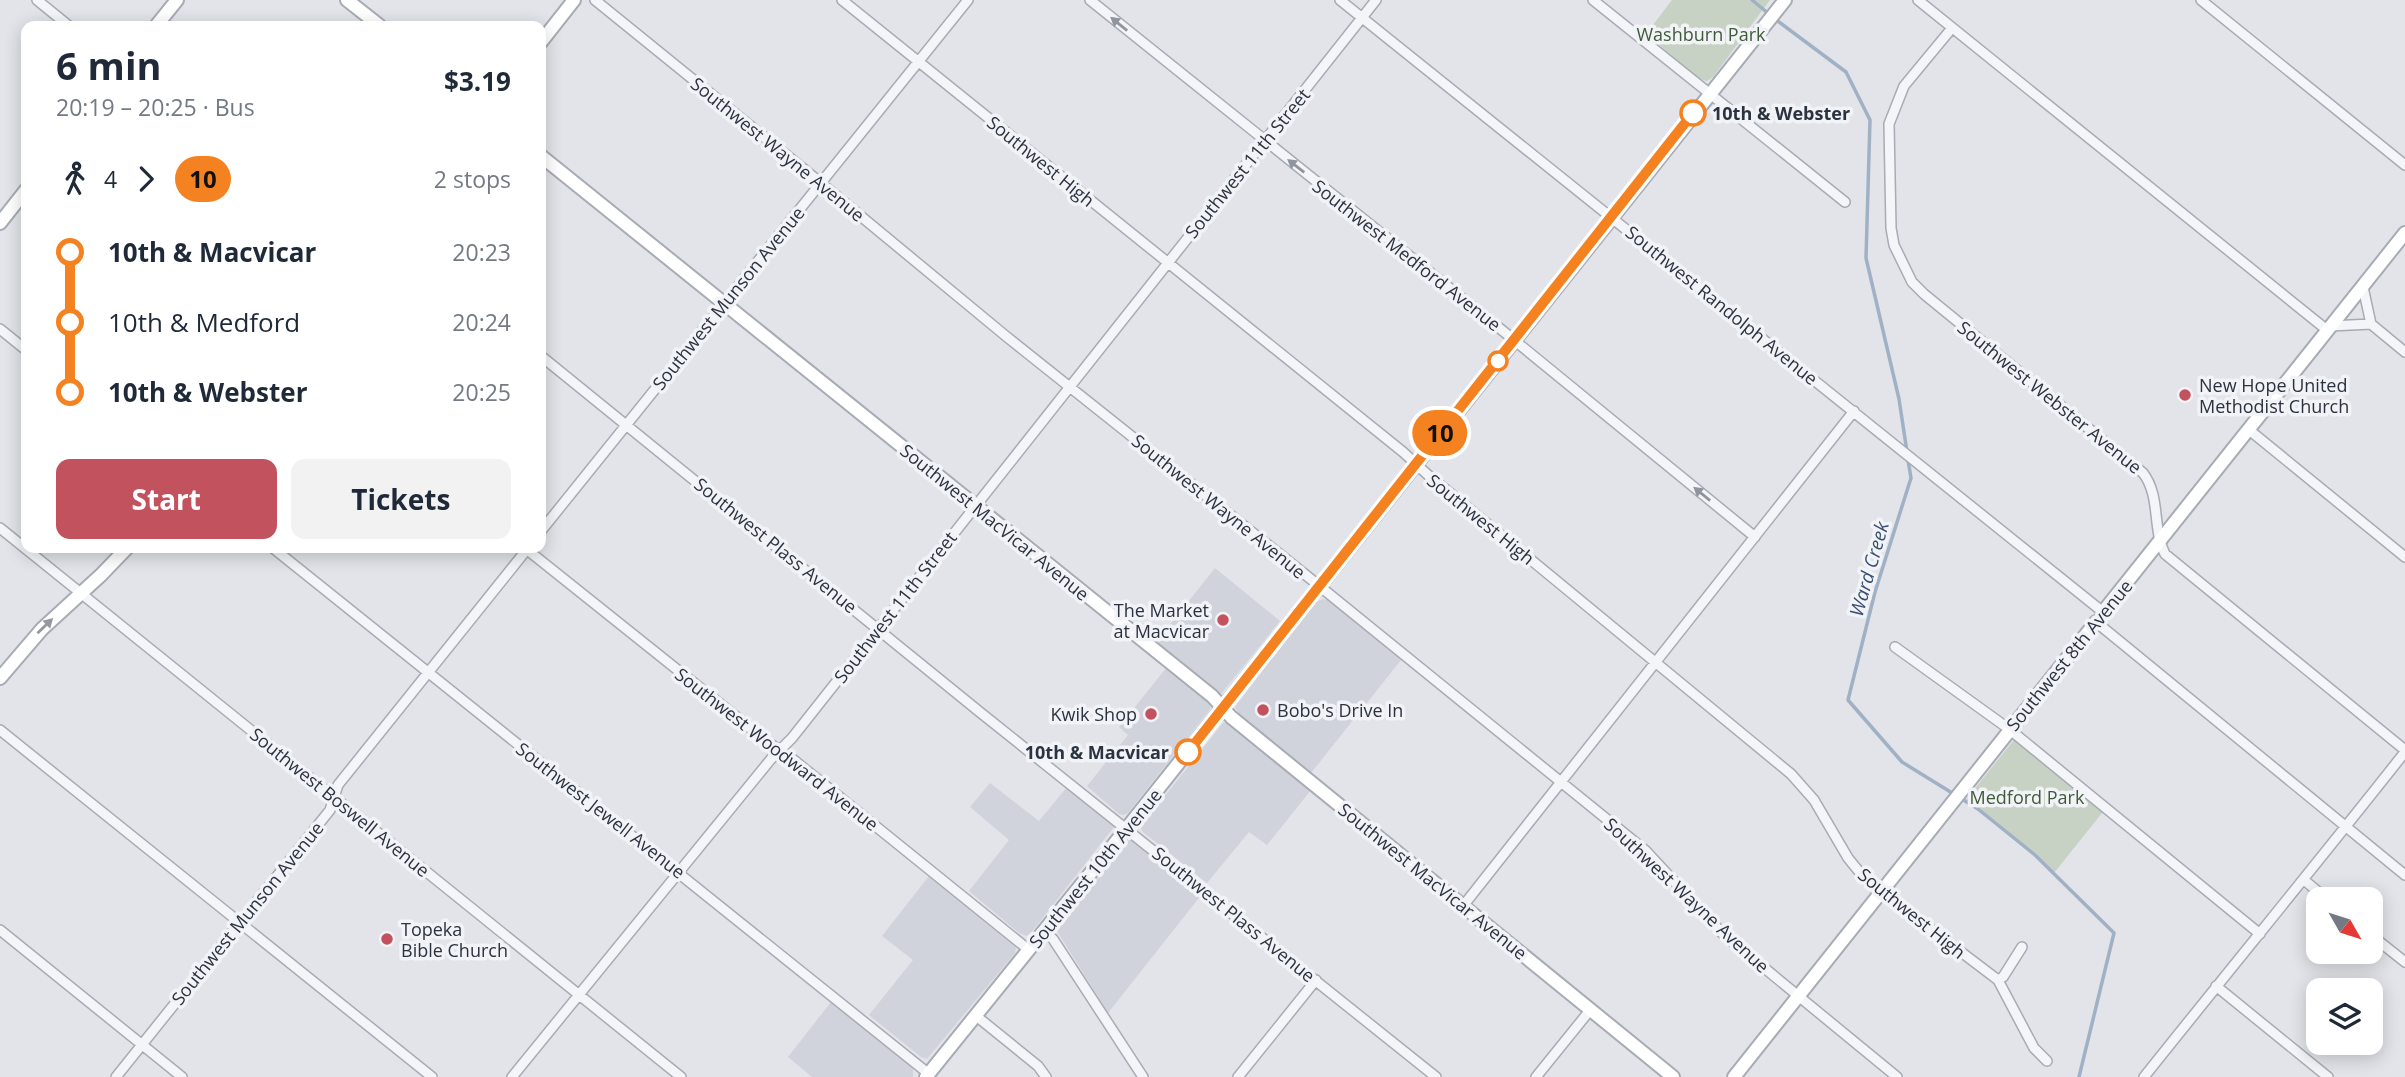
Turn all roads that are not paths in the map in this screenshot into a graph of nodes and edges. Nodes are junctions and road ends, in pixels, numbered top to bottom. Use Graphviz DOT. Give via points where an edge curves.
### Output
graph roads {
  1 [pos="37,0"];
  2 [pos="177,0"];
  3 [pos="347,0"];
  4 [pos="574,0"];
  5 [pos="594,0"];
  6 [pos="842,0"];
  7 [pos="968,0"];
  8 [pos="1090,0"];
  9 [pos="1340,0"];
  10 [pos="1376,0"];
  11 [pos="1593,0"];
  12 [pos="1918,0"];
  13 [pos="2201,0"];
  14 [pos="1784,1"];
  15 [pos="1362,18"];
  16 [pos="63,21"];
  17 [pos="160,21"];
  18 [pos="374,21"];
  19 [pos="1952,28"];
  20 [pos="546,36"];
  21 [pos="919,63"];
  22 [pos="1710,93"];
  23 [pos="1264,141"];
  24 [pos="546,160"];
  25 [pos="2405,165"];
  26 [pos="822,184"];
  27 [pos="21,196"];
  28 [pos="1845,202"];
  29 [pos="1612,216"];
  30 [pos="1,220"];
  31 [pos="2405,233"];
  32 [pos="1167,263"];
  33 [pos="2362,287"];
  34 [pos="723,303"];
  35 [pos="2371,324"];
  36 [pos="2329,328"];
  37 [pos="0,329"];
  38 [pos="1514,341"];
  39 [pos="21,346"];
  40 [pos="2405,352"];
  41 [pos="546,360"];
  42 [pos="1069,387"];
  43 [pos="1854,411"];
  44 [pos="626,425"];
  45 [pos="2248,429"];
  46 [pos="1415,464"];
  47 [pos="975,506"];
  48 [pos="546,525"];
  49 [pos="0,528"];
  50 [pos="1755,537"];
  51 [pos="2160,540"];
  52 [pos="21,545"];
  53 [pos="31,553"];
  54 [pos="122,553"];
  55 [pos="279,553"];
  56 [pos="522,553"];
  57 [pos="532,553"];
  58 [pos="2405,557"];
  59 [pos="1319,586"];
  60 [pos="81,593"];
  61 [pos="2099,617"];
  62 [pos="878,628"];
  63 [pos="1895,647"];
  64 [pos="1657,662"];
  65 [pos="429,673"];
  66 [pos="0,678"];
  67 [pos="1223,708"];
  68 [pos="2010,729"];
  69 [pos="0,730"];
  70 [pos="780,750"];
  71 [pos="2405,751"];
  72 [pos="1561,782"];
  73 [pos="334,798"];
  74 [pos="2346,826"];
  75 [pos="1127,828"];
  76 [pos="678,873"];
  77 [pos="2405,875"];
  78 [pos="2304,880"];
  79 [pos="2312,887"];
  80 [pos="1881,891"];
  81 [pos="1463,906"];
  82 [pos="240,923"];
  83 [pos="0,930"];
  84 [pos="1044,931"];
  85 [pos="2260,934"];
  86 [pos="2384,945"];
  87 [pos="2022,947"];
  88 [pos="1029,950"];
  89 [pos="2405,962"];
  90 [pos="1316,980"];
  91 [pos="1998,980"];
  92 [pos="2216,986"];
  93 [pos="578,994"];
  94 [pos="1798,996"];
  95 [pos="1591,1009"];
  96 [pos="975,1016"];
  97 [pos="142,1045"];
  98 [pos="2047,1061"];
  99 [pos="927,1075"];
  100 [pos="116,1077"];
  101 [pos="182,1077"];
  102 [pos="432,1077"];
  103 [pos="512,1077"];
  104 [pos="681,1077"];
  105 [pos="1046,1077"];
  106 [pos="1143,1077"];
  107 [pos="1238,1077"];
  108 [pos="1436,1077"];
  109 [pos="1536,1077"];
  110 [pos="1673,1077"];
  111 [pos="1734,1077"];
  112 [pos="1897,1077"];
  113 [pos="2144,1077"];
  114 [pos="2328,1077"];
  1 -- 16 [label="street"];
  2 -- 17 [label="street"];
  3 -- 18 [label="street"];
  4 -- 20 [label="street"];
  5 -- 26 [label="street, Southwest Wayne Avenue"];
  6 -- 21 [label="street, Southwest High"];
  7 -- 21 [label="street, Southwest Munson Avenue"];
  23 -- 8 [label="street, Southwest Medford Avenue, one-way"];
  9 -- 15 [label="street, Southwest Randolph Avenue"];
  10 -- 15 [label="street, Southwest 11th Street"];
  11 -- 22 [label="street"];
  12 -- 19 [label="street"];
  13 -- 25 [label="street"];
  14 -- 22 [label="street, Southwest 10th Avenue"];
  15 -- 23 [label="street, Southwest 11th Street"];
  15 -- 29 [label="street, Southwest Randolph Avenue"];
  19 -- 36 [label="street"];
  19 -- 51 [label="street, Southwest Webster Avenue" via="1904,86 1892,111 1894,246 1912,282 1924,294 2143,473 2150,485"];
  21 -- 26 [label="street, Southwest Munson Avenue"];
  21 -- 32 [label="street, Southwest High"];
  22 -- 28 [label="street"];
  22 -- 29 [label="street, Southwest 10th Avenue"];
  23 -- 32 [label="street, Southwest 11th Street"];
  38 -- 23 [label="street, Southwest Medford Avenue, one-way"];
  24 -- 34 [label="street, Southwest MacVicar Avenue"];
  26 -- 34 [label="street, Southwest Munson Avenue"];
  26 -- 42 [label="street, Southwest Wayne Avenue"];
  27 -- 30 [label="street"];
  29 -- 38 [label="street, Southwest 10th Avenue"];
  29 -- 43 [label="street, Southwest Randolph Avenue"];
  31 -- 33 [label="street, Southwest 8th Avenue"];
  32 -- 42 [label="street, Southwest 11th Street"];
  32 -- 46 [label="street, Southwest High"];
  33 -- 35 [label="street"];
  33 -- 36 [label="street, Southwest 8th Avenue"];
  34 -- 44 [label="street, Southwest Munson Avenue"];
  34 -- 47 [label="street, Southwest MacVicar Avenue"];
  35 -- 36 [label="street"];
  35 -- 40 [label="street"];
  36 -- 45 [label="street, Southwest 8th Avenue"];
  37 -- 39 [label="street"];
  38 -- 46 [label="street, Southwest 10th Avenue"];
  50 -- 38 [label="street, Southwest Medford Avenue, one-way"];
  41 -- 44 [label="street, Southwest Plass Avenue"];
  42 -- 47 [label="street, Southwest 11th Street"];
  42 -- 59 [label="street, Southwest Wayne Avenue"];
  43 -- 50 [label="street"];
  43 -- 61 [label="street, Southwest Randolph Avenue"];
  44 -- 48 [label="street, Southwest Munson Avenue"];
  44 -- 62 [label="street, Southwest Plass Avenue"];
  45 -- 51 [label="street, Southwest 8th Avenue"];
  45 -- 58 [label="street"];
  46 -- 59 [label="street, Southwest 10th Avenue"];
  46 -- 64 [label="street, Southwest High"];
  47 -- 62 [label="street, Southwest 11th Street"];
  47 -- 67 [label="street, Southwest MacVicar Avenue"];
  49 -- 52 [label="street, Southwest Boswell Avenue"];
  50 -- 64 [label="street"];
  51 -- 61 [label="street, Southwest 8th Avenue"];
  51 -- 71 [label="street, Southwest Webster Avenue" via="2165,554"];
  53 -- 60 [label="street, Southwest Boswell Avenue"];
  54 -- 60 [label="street"];
  55 -- 65 [label="street, Southwest Jewell Avenue"];
  56 -- 65 [label="street, Southwest Munson Avenue"];
  57 -- 70 [label="street, Southwest Woodward Avenue"];
  59 -- 67 [label="street, Southwest 10th Avenue"];
  59 -- 72 [label="street, Southwest Wayne Avenue"];
  66 -- 60 [label="street, one-way" via="41,629"];
  60 -- 73 [label="street, Southwest Boswell Avenue"];
  61 -- 68 [label="street, Southwest 8th Avenue"];
  61 -- 74 [label="street, Southwest Randolph Avenue"];
  62 -- 70 [label="street, Southwest 11th Street"];
  62 -- 75 [label="street, Southwest Plass Avenue"];
  63 -- 68 [label="street"];
  64 -- 72 [label="street"];
  64 -- 80 [label="street, Southwest High" via="1791,774 1814,800 1854,866"];
  65 -- 73 [label="street, Southwest Munson Avenue" via="338,785"];
  65 -- 76 [label="street, Southwest Jewell Avenue"];
  67 -- 75 [label="street, Southwest 10th Avenue"];
  67 -- 81 [label="street, Southwest MacVicar Avenue"];
  68 -- 80 [label="street, Southwest 8th Avenue"];
  68 -- 85 [label="street"];
  69 -- 82 [label="street"];
  70 -- 76 [label="street, Southwest 11th Street"];
  70 -- 88 [label="street, Southwest Woodward Avenue"];
  71 -- 74 [label="street"];
  72 -- 81 [label="street"];
  72 -- 94 [label="street, Southwest Wayne Avenue" via="1646,851 1723,934"];
  73 -- 82 [label="street, Southwest Munson Avenue" via="330,810"];
  73 -- 93 [label="street, Southwest Boswell Avenue"];
  74 -- 77 [label="street, Southwest Randolph Avenue"];
  74 -- 78 [label="street"];
  75 -- 84 [label="street, Southwest 10th Avenue"];
  75 -- 90 [label="street, Southwest Plass Avenue"];
  76 -- 93 [label="street, Southwest 11th Street"];
  76 -- 99 [label="street, Southwest Jewell Avenue"];
  78 -- 79 [label="street"];
  78 -- 85 [label="street"];
  80 -- 91 [label="street, Southwest High"];
  80 -- 94 [label="street, Southwest 8th Avenue"];
  81 -- 95 [label="street, Southwest MacVicar Avenue"];
  82 -- 97 [label="street, Southwest Munson Avenue"];
  82 -- 102 [label="street"];
  83 -- 97 [label="street"];
  84 -- 88 [label="street, Southwest 10th Avenue"];
  84 -- 106 [label="street"];
  85 -- 92 [label="street"];
  86 -- 89 [label="street"];
  87 -- 91 [label="street"];
  88 -- 96 [label="street, Southwest 10th Avenue"];
  90 -- 107 [label="street"];
  90 -- 108 [label="street, Southwest Plass Avenue"];
  91 -- 98 [label="street" via="2034,1048"];
  92 -- 113 [label="street"];
  92 -- 114 [label="street"];
  93 -- 103 [label="street, Southwest 11th Street"];
  93 -- 104 [label="street, Southwest Boswell Avenue"];
  94 -- 111 [label="street, Southwest 8th Avenue"];
  94 -- 112 [label="street, Southwest Wayne Avenue"];
  95 -- 109 [label="street"];
  95 -- 110 [label="street, Southwest MacVicar Avenue"];
  96 -- 99 [label="street, Southwest 10th Avenue"];
  96 -- 105 [label="street"];
  97 -- 100 [label="street, Southwest Munson Avenue"];
  97 -- 101 [label="street"];
}
